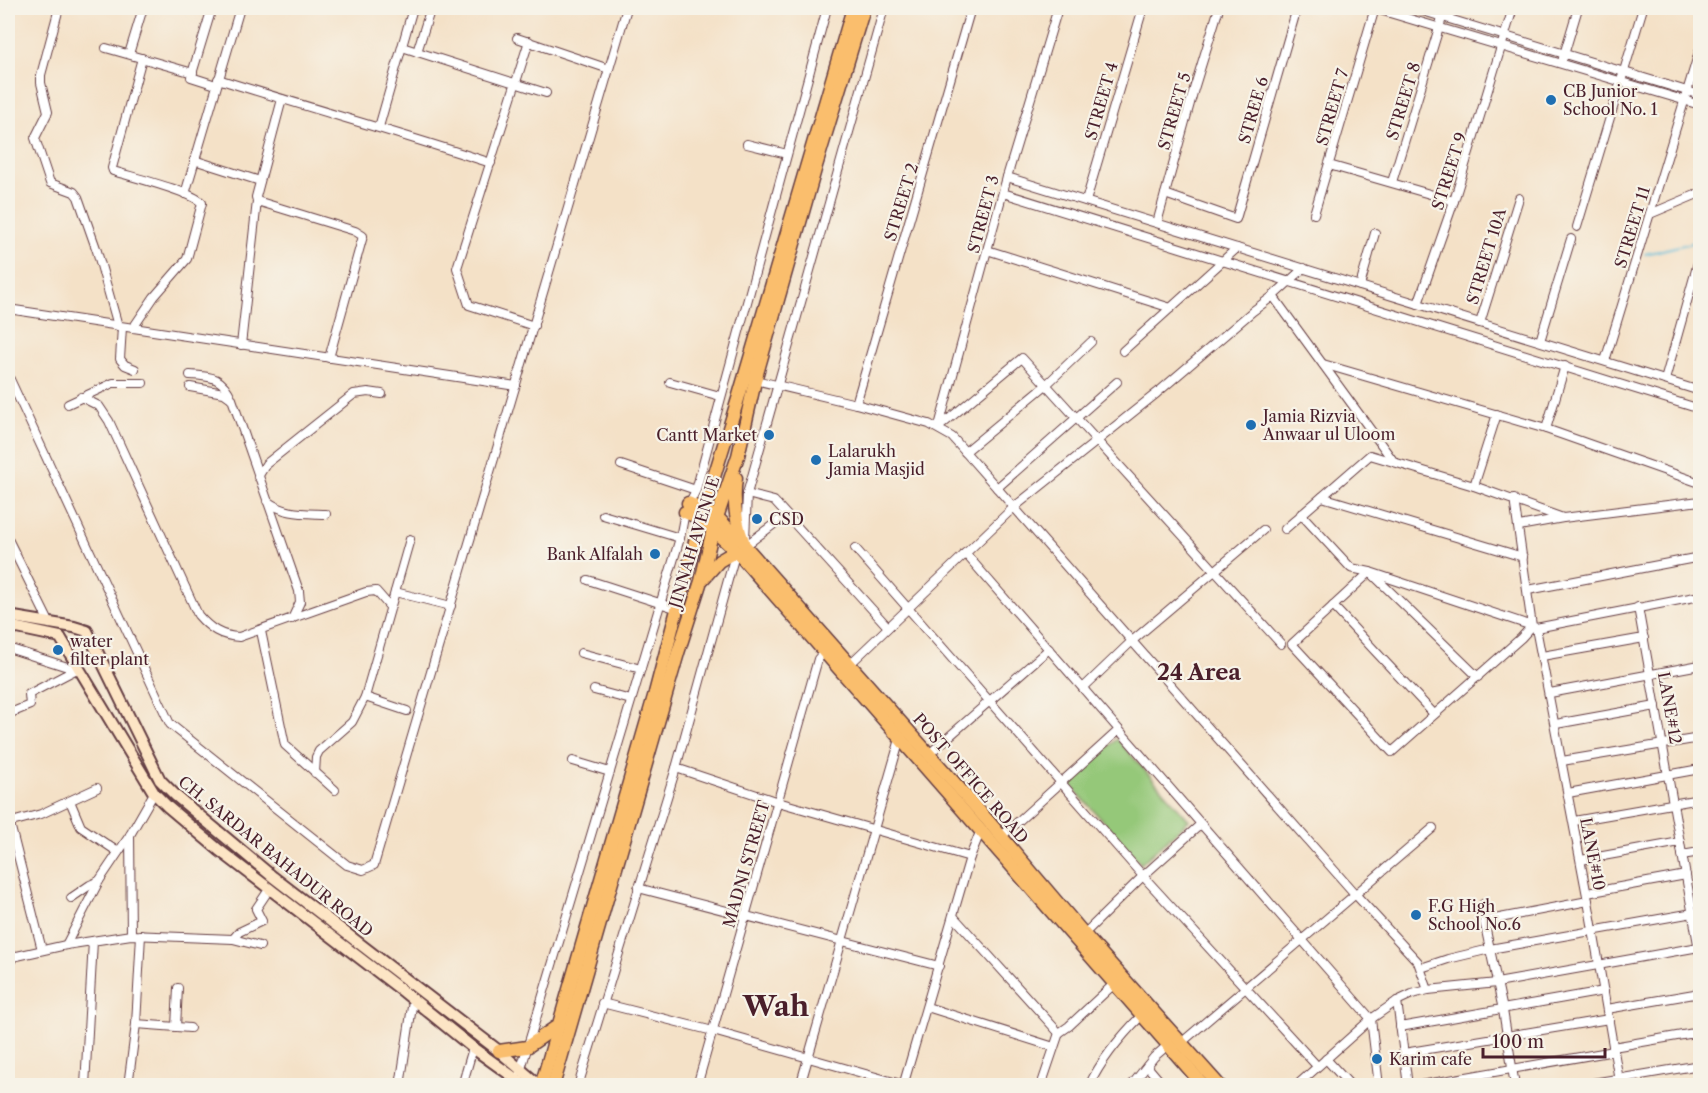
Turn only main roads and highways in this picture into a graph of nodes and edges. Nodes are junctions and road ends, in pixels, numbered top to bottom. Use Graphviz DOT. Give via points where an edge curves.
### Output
graph roads {
  1 [pos="853,8"];
  2 [pos="864,8"];
  3 [pos="738,456"];
  4 [pos="686,513"];
  5 [pos="703,514"];
  6 [pos="717,517"];
  7 [pos="713,529"];
  8 [pos="740,549"];
  9 [pos="701,581"];
  10 [pos="8,616"];
  11 [pos="51,624"];
  12 [pos="8,626"];
  13 [pos="60,637"];
  14 [pos="828,649"];
  15 [pos="985,826"];
  16 [pos="1085,941"];
  17 [pos="408,988"];
  18 [pos="559,1025"];
  19 [pos="499,1051"];
  20 [pos="521,1084"];
  21 [pos="541,1086"];
  22 [pos="552,1086"];
  23 [pos="1204,1086"];
  24 [pos="1220,1086"];
  1 -- 5 [label="main road, JINNAH AVENUE"];
  2 -- 3 [label="main road, JINNAH AVENUE" via="755,380"];
  3 -- 6 [label="main road, JINNAH AVENUE"];
  3 -- 8 [label="main road" via="734,499"];
  4 -- 5 [label="main road, POST OFFICE ROAD"];
  5 -- 6 [label="main road, POST OFFICE ROAD"];
  5 -- 7 [label="main road, POST OFFICE ROAD"];
  5 -- 18 [label="main road, JINNAH AVENUE"];
  6 -- 7 [label="main road, JINNAH AVENUE"];
  6 -- 8 [label="main road, POST OFFICE ROAD"];
  7 -- 8 [label="main road, POST OFFICE ROAD"];
  7 -- 9 [label="main road, JINNAH AVENUE"];
  8 -- 9 [label="main road" via="719,561"];
  8 -- 14 [label="main road, POST OFFICE ROAD"];
  9 -- 22 [label="main road, JINNAH AVENUE"];
  10 -- 11 [label="main road, CH. SARDAR BAHADUR ROAD"];
  11 -- 13 [label="main road, CH. SARDAR BAHADUR ROAD"];
  11 -- 17 [label="main road, CH. SARDAR BAHADUR ROAD" via="87,631 160,780"];
  12 -- 13 [label="main road"];
  13 -- 17 [label="main road, CH. SARDAR BAHADUR ROAD" via="154,793 219,850"];
  14 -- 15 [label="main road, POST OFFICE ROAD" via="900,739"];
  14 -- 15 [label="main road, POST OFFICE ROAD" via="850,664"];
  15 -- 16 [label="main road, POST OFFICE ROAD"];
  15 -- 16 [label="main road, POST OFFICE ROAD" via="1001,837"];
  16 -- 23 [label="main road, POST OFFICE ROAD" via="1113,984"];
  16 -- 24 [label="main road, POST OFFICE ROAD"];
  17 -- 19 [label="main road, CH. SARDAR BAHADUR ROAD"];
  17 -- 20 [label="main road, CH. SARDAR BAHADUR ROAD" via="413,1000"];
  18 -- 19 [label="main road" via="526,1047"];
  18 -- 21 [label="main road, JINNAH AVENUE"];
  19 -- 21 [label="main road, CH. SARDAR BAHADUR ROAD"];
}
